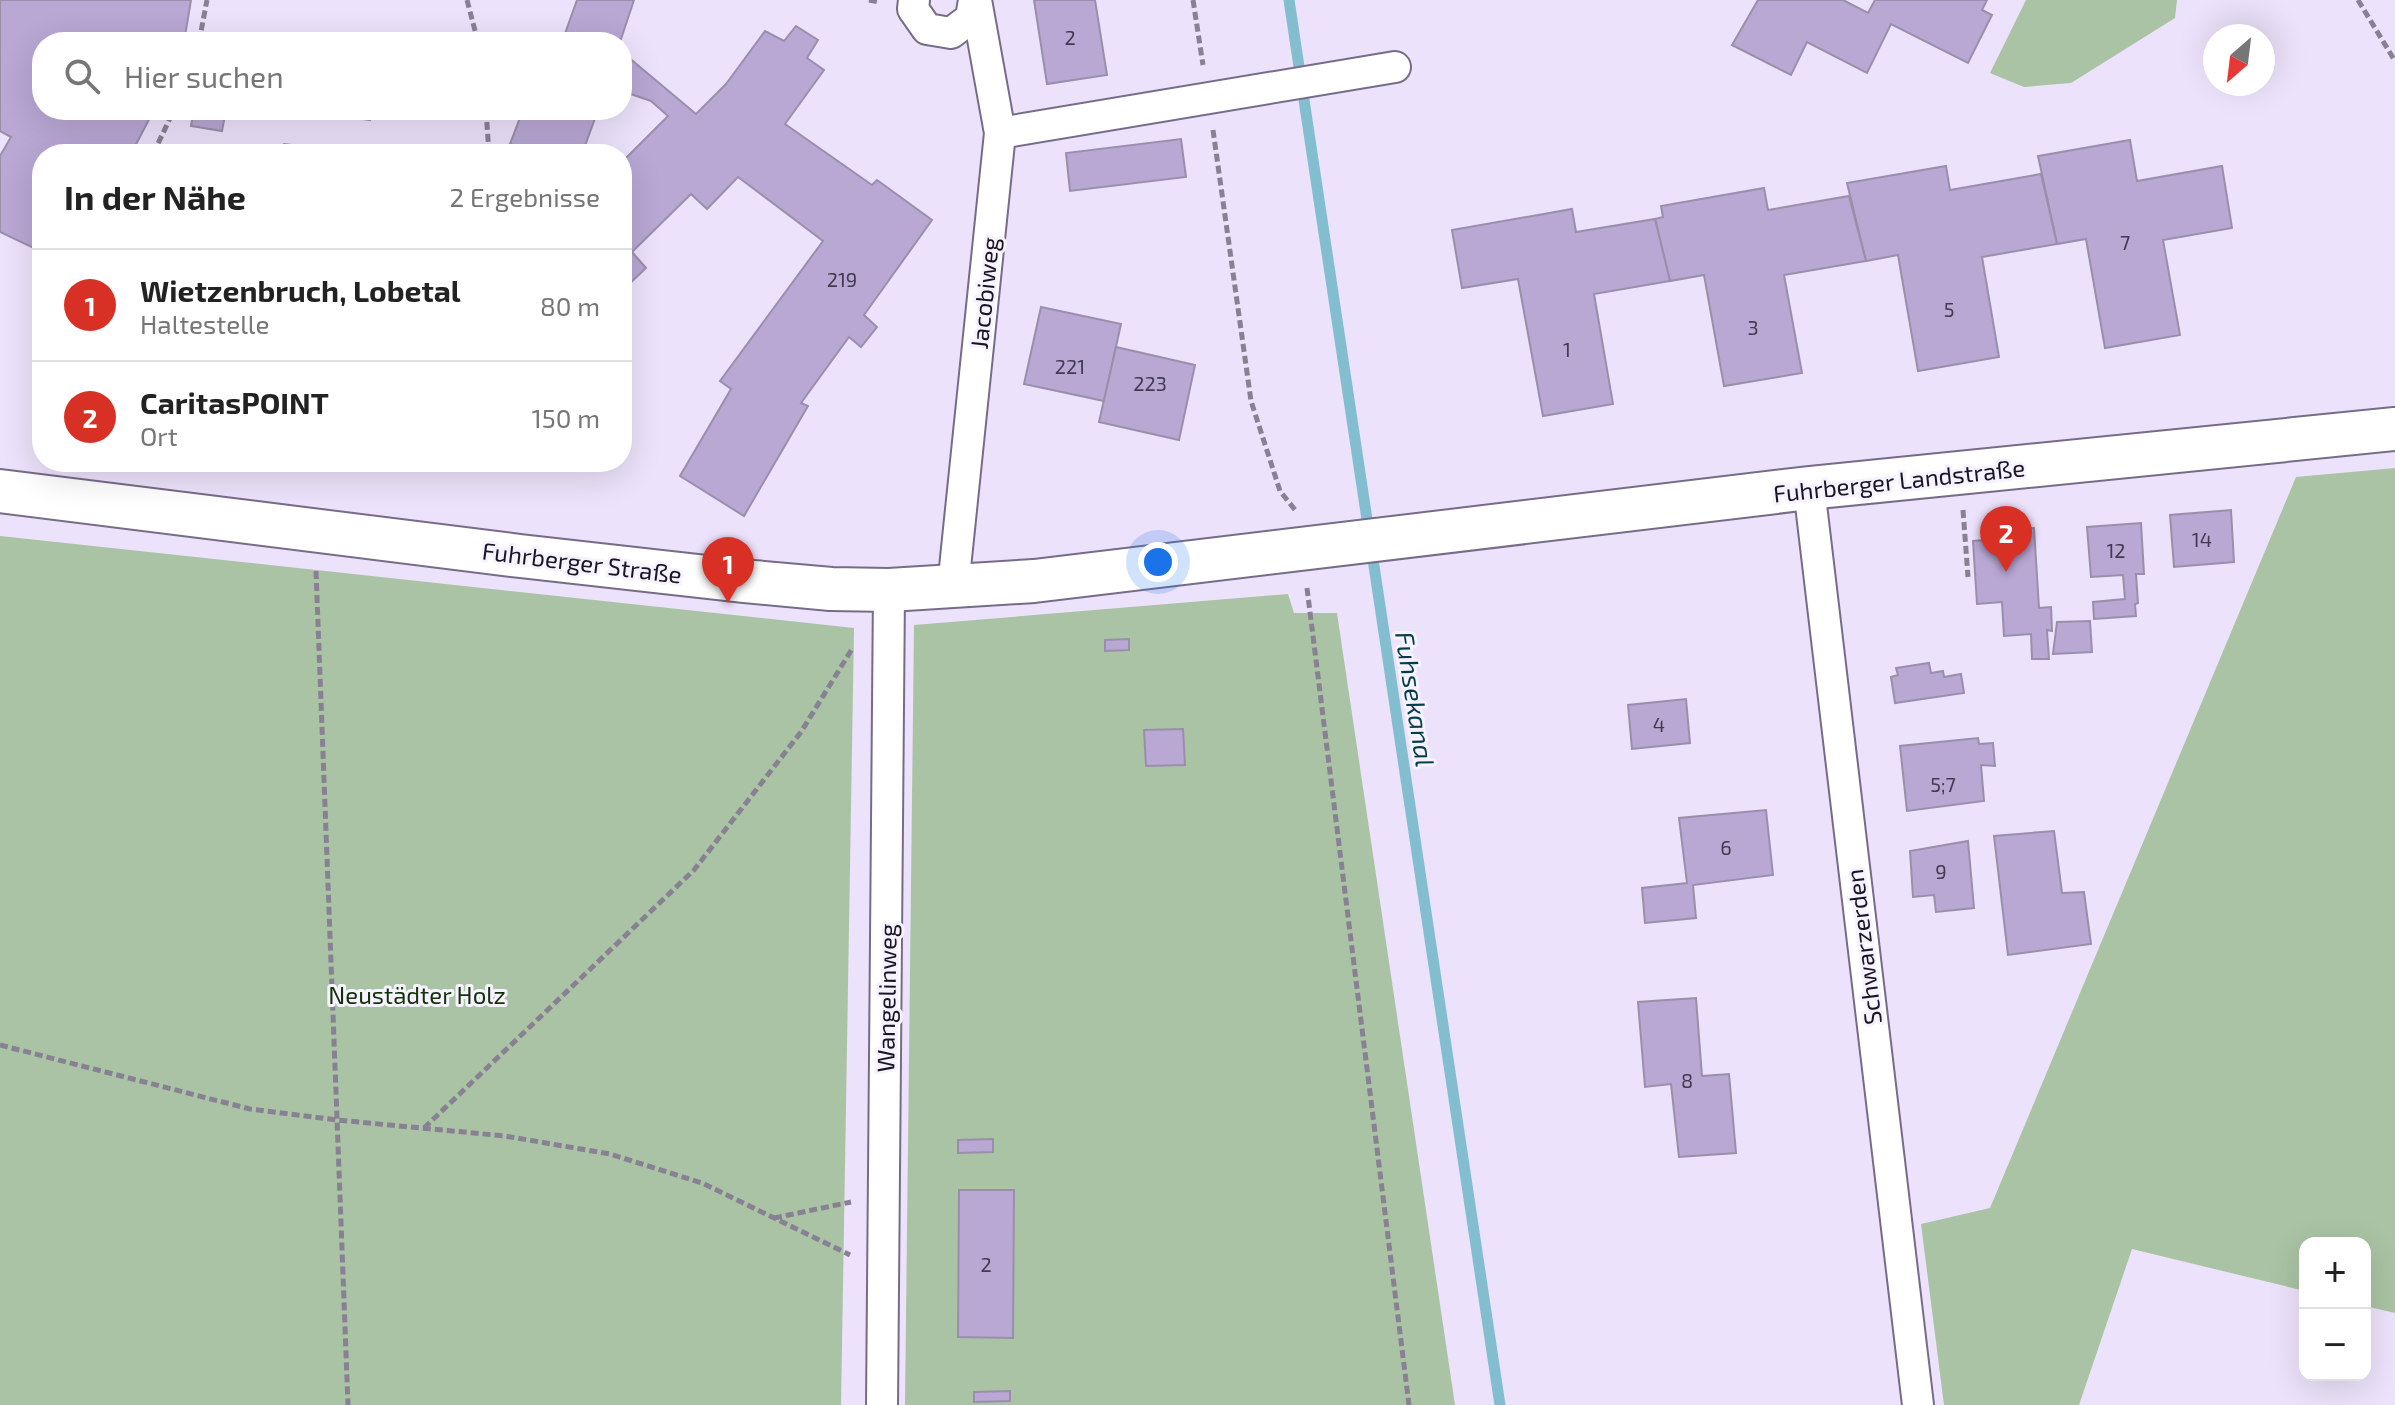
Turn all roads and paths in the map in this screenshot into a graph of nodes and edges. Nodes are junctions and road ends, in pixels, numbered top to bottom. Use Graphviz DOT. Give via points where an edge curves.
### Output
graph roads {
  1 [pos="207,0"];
  2 [pos="467,0"];
  3 [pos="914,0"];
  4 [pos="975,0"];
  5 [pos="1193,0"];
  6 [pos="2358,0"];
  7 [pos="201,32"];
  8 [pos="475,32"];
  9 [pos="2395,61"];
  10 [pos="1395,67"];
  11 [pos="1218,97"];
  12 [pos="169,120"];
  13 [pos="487,120"];
  14 [pos="1000,133"];
  15 [pos="158,144"];
  16 [pos="488,144"];
  17 [pos="2395,429"];
  18 [pos="1957,473"];
  19 [pos="1809,488"];
  20 [pos="0,491"];
  21 [pos="316,529"];
  22 [pos="1404,535"];
  23 [pos="1319,546"];
  24 [pos="1968,577"];
  25 [pos="953,587"];
  26 [pos="889,590"];
  27 [pos="857,642"];
  28 [pos="0,1045"];
  29 [pos="337,1120"];
  30 [pos="424,1128"];
  31 [pos="884,1195"];
  32 [pos="774,1218"];
  33 [pos="883,1271"];
  34 [pos="348,1405"];
  35 [pos="882,1405"];
  36 [pos="1409,1405"];
  37 [pos="1918,1405"];
  1 -- 7 [label="path"];
  2 -- 8 [label="path"];
  3 -- 4 [label="street, Jacobiweg" via="913,9 927,29 951,33 971,18"];
  4 -- 14 [label="street, Jacobiweg"];
  5 -- 11 [label="path"];
  6 -- 9 [label="path"];
  10 -- 11 [label="street"];
  11 -- 14 [label="street"];
  11 -- 23 [label="path" via="1251,401 1280,491"];
  12 -- 15 [label="path"];
  13 -- 16 [label="path"];
  14 -- 25 [label="street, Jacobiweg"];
  17 -- 18 [label="main road, Fuhrberger Landstraße"];
  18 -- 19 [label="main road, Fuhrberger Landstraße"];
  18 -- 24 [label="path"];
  19 -- 22 [label="main road, Fuhrberger Landstraße"];
  19 -- 37 [label="street, Schwarzerden"];
  20 -- 21 [label="main road, Fuhrberger Straße"];
  21 -- 26 [label="main road, Fuhrberger Straße" via="743,581"];
  21 -- 29 [label="path"];
  22 -- 23 [label="main road, Fuhrberger Straße"];
  23 -- 25 [label="main road, Fuhrberger Straße"];
  23 -- 36 [label="path"];
  25 -- 26 [label="main road, Fuhrberger Straße"];
  26 -- 31 [label="street, Wangelinweg"];
  27 -- 30 [label="path" via="801,732 694,870"];
  28 -- 29 [label="path" via="250,1109"];
  29 -- 30 [label="path"];
  29 -- 34 [label="path"];
  30 -- 32 [label="path" via="610,1154 702,1183"];
  31 -- 32 [label="path"];
  31 -- 33 [label="street, Wangelinweg"];
  32 -- 33 [label="path"];
  33 -- 35 [label="street, Wangelinweg"];
}
